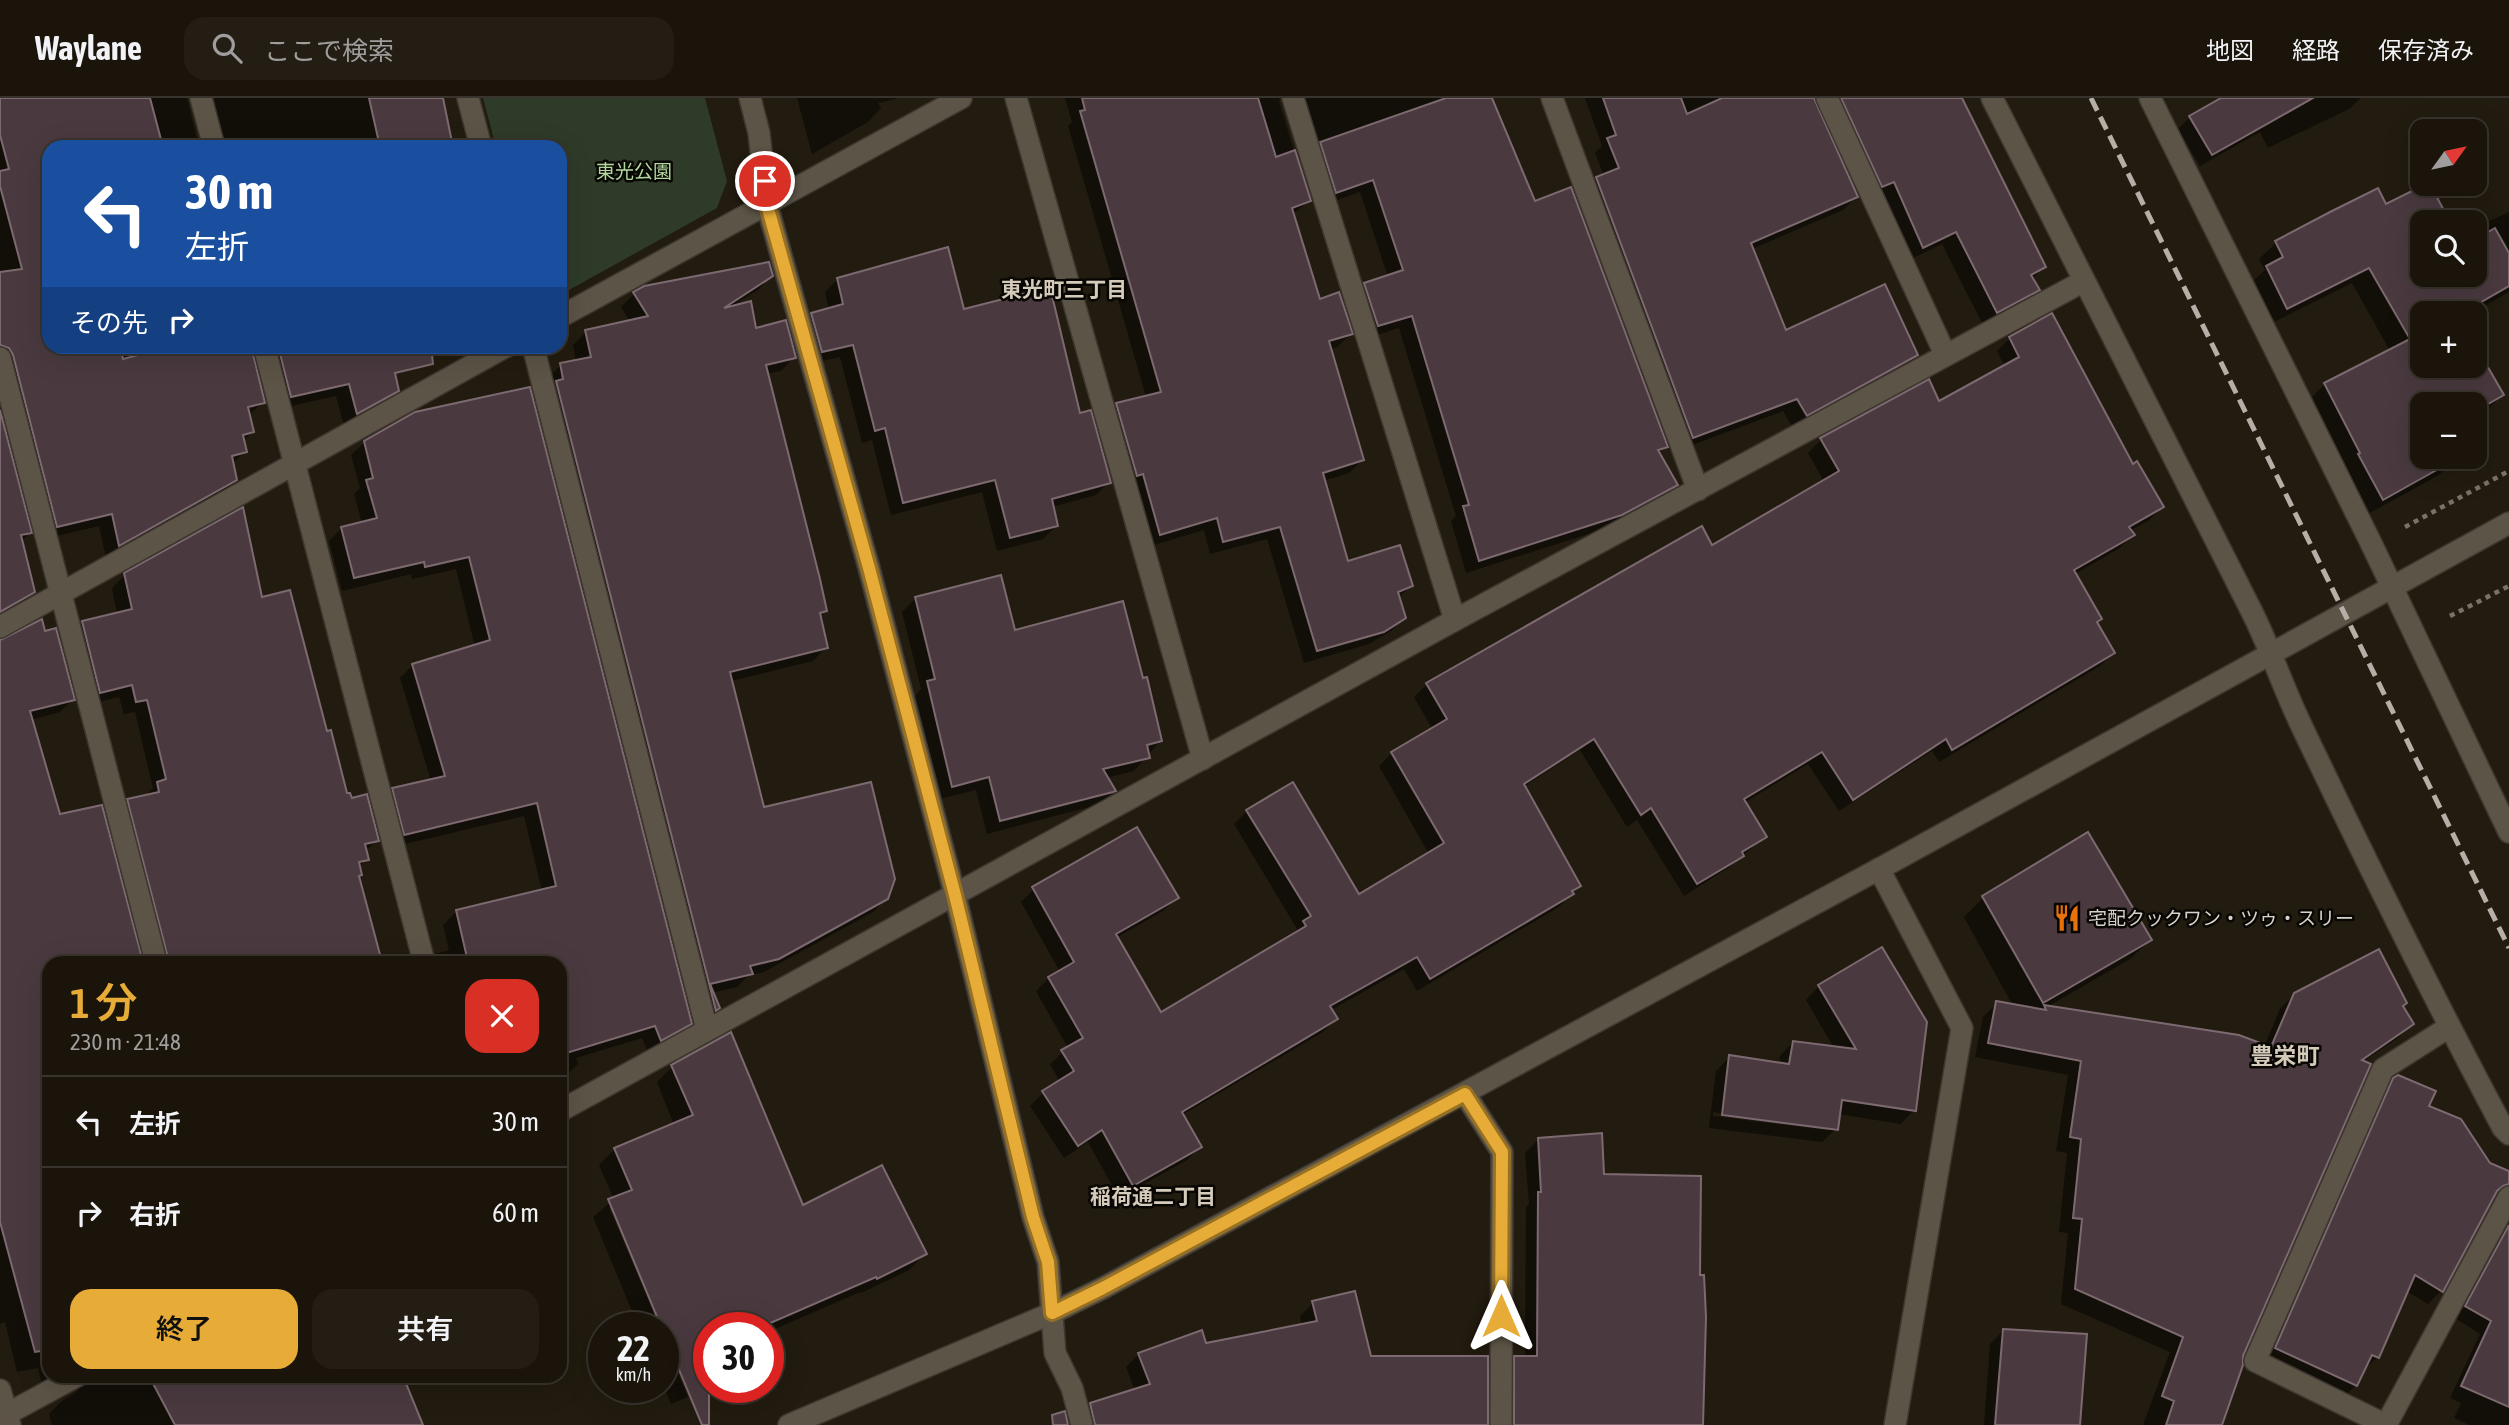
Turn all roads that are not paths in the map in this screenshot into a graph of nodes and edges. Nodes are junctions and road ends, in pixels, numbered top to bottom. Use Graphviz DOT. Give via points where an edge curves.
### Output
graph roads {
  1 [pos="201,98"];
  2 [pos="468,98"];
  3 [pos="750,98"];
  4 [pos="961,98"];
  5 [pos="1016,98"];
  6 [pos="1293,98"];
  7 [pos="1552,98"];
  8 [pos="1827,98"];
  9 [pos="1992,98"];
  10 [pos="2150,98"];
  11 [pos="212,140"];
  12 [pos="479,140"];
  13 [pos="767,205"];
  14 [pos="2084,281"];
  15 [pos="567,313"];
  16 [pos="266,354"];
  17 [pos="493,354"];
  18 [pos="535,354"];
  19 [pos="1945,354"];
  20 [pos="0,358"];
  21 [pos="295,465"];
  22 [pos="1698,490"];
  23 [pos="2509,523"];
  24 [pos="2392,587"];
  25 [pos="60,594"];
  26 [pos="1455,620"];
  27 [pos="0,627"];
  28 [pos="2272,652"];
  29 [pos="1203,759"];
  30 [pos="2509,832"];
  31 [pos="1879,869"];
  32 [pos="955,895"];
  33 [pos="154,956"];
  34 [pos="422,956"];
  35 [pos="2449,1027"];
  36 [pos="707,1030"];
  37 [pos="1465,1094"];
  38 [pos="567,1107"];
  39 [pos="2509,1134"];
  40 [pos="2509,1197"];
  41 [pos="1052,1313"];
  42 [pos="66,1383"];
  43 [pos="0,1390"];
  44 [pos="8,1419"];
  45 [pos="789,1425"];
  46 [pos="1082,1425"];
  47 [pos="1501,1425"];
  48 [pos="1895,1425"];
  49 [pos="2386,1425"];
  1 -- 11 [label="street"];
  2 -- 12 [label="street"];
  3 -- 13 [label="street" via="760,133"];
  4 -- 13 [label="street"];
  5 -- 29 [label="street"];
  6 -- 26 [label="street"];
  7 -- 22 [label="street"];
  8 -- 19 [label="street"];
  9 -- 14 [label="street"];
  10 -- 24 [label="street"];
  13 -- 15 [label="street"];
  13 -- 32 [label="street"];
  14 -- 19 [label="street"];
  14 -- 28 [label="street"];
  16 -- 21 [label="street"];
  17 -- 21 [label="street"];
  18 -- 36 [label="street"];
  19 -- 22 [label="street"];
  20 -- 25 [label="street"];
  21 -- 25 [label="street"];
  21 -- 34 [label="street"];
  22 -- 26 [label="street"];
  23 -- 24 [label="street"];
  24 -- 28 [label="street"];
  24 -- 30 [label="street"];
  25 -- 27 [label="street"];
  25 -- 33 [label="street"];
  26 -- 29 [label="street"];
  28 -- 31 [label="street"];
  28 -- 35 [label="street" via="2301,725"];
  29 -- 32 [label="street"];
  31 -- 37 [label="street"];
  31 -- 48 [label="street" via="1962,1028"];
  32 -- 36 [label="street"];
  32 -- 41 [label="street" via="1048,1262"];
  35 -- 39 [label="street"];
  35 -- 49 [label="street" via="2383,1069 2255,1361"];
  36 -- 38 [label="street"];
  37 -- 41 [label="street"];
  37 -- 47 [label="street" via="1502,1152"];
  40 -- 49 [label="street"];
  41 -- 45 [label="street"];
  41 -- 46 [label="street" via="1055,1353 1072,1388"];
  42 -- 44 [label="street"];
  43 -- 44 [label="street"];
}
